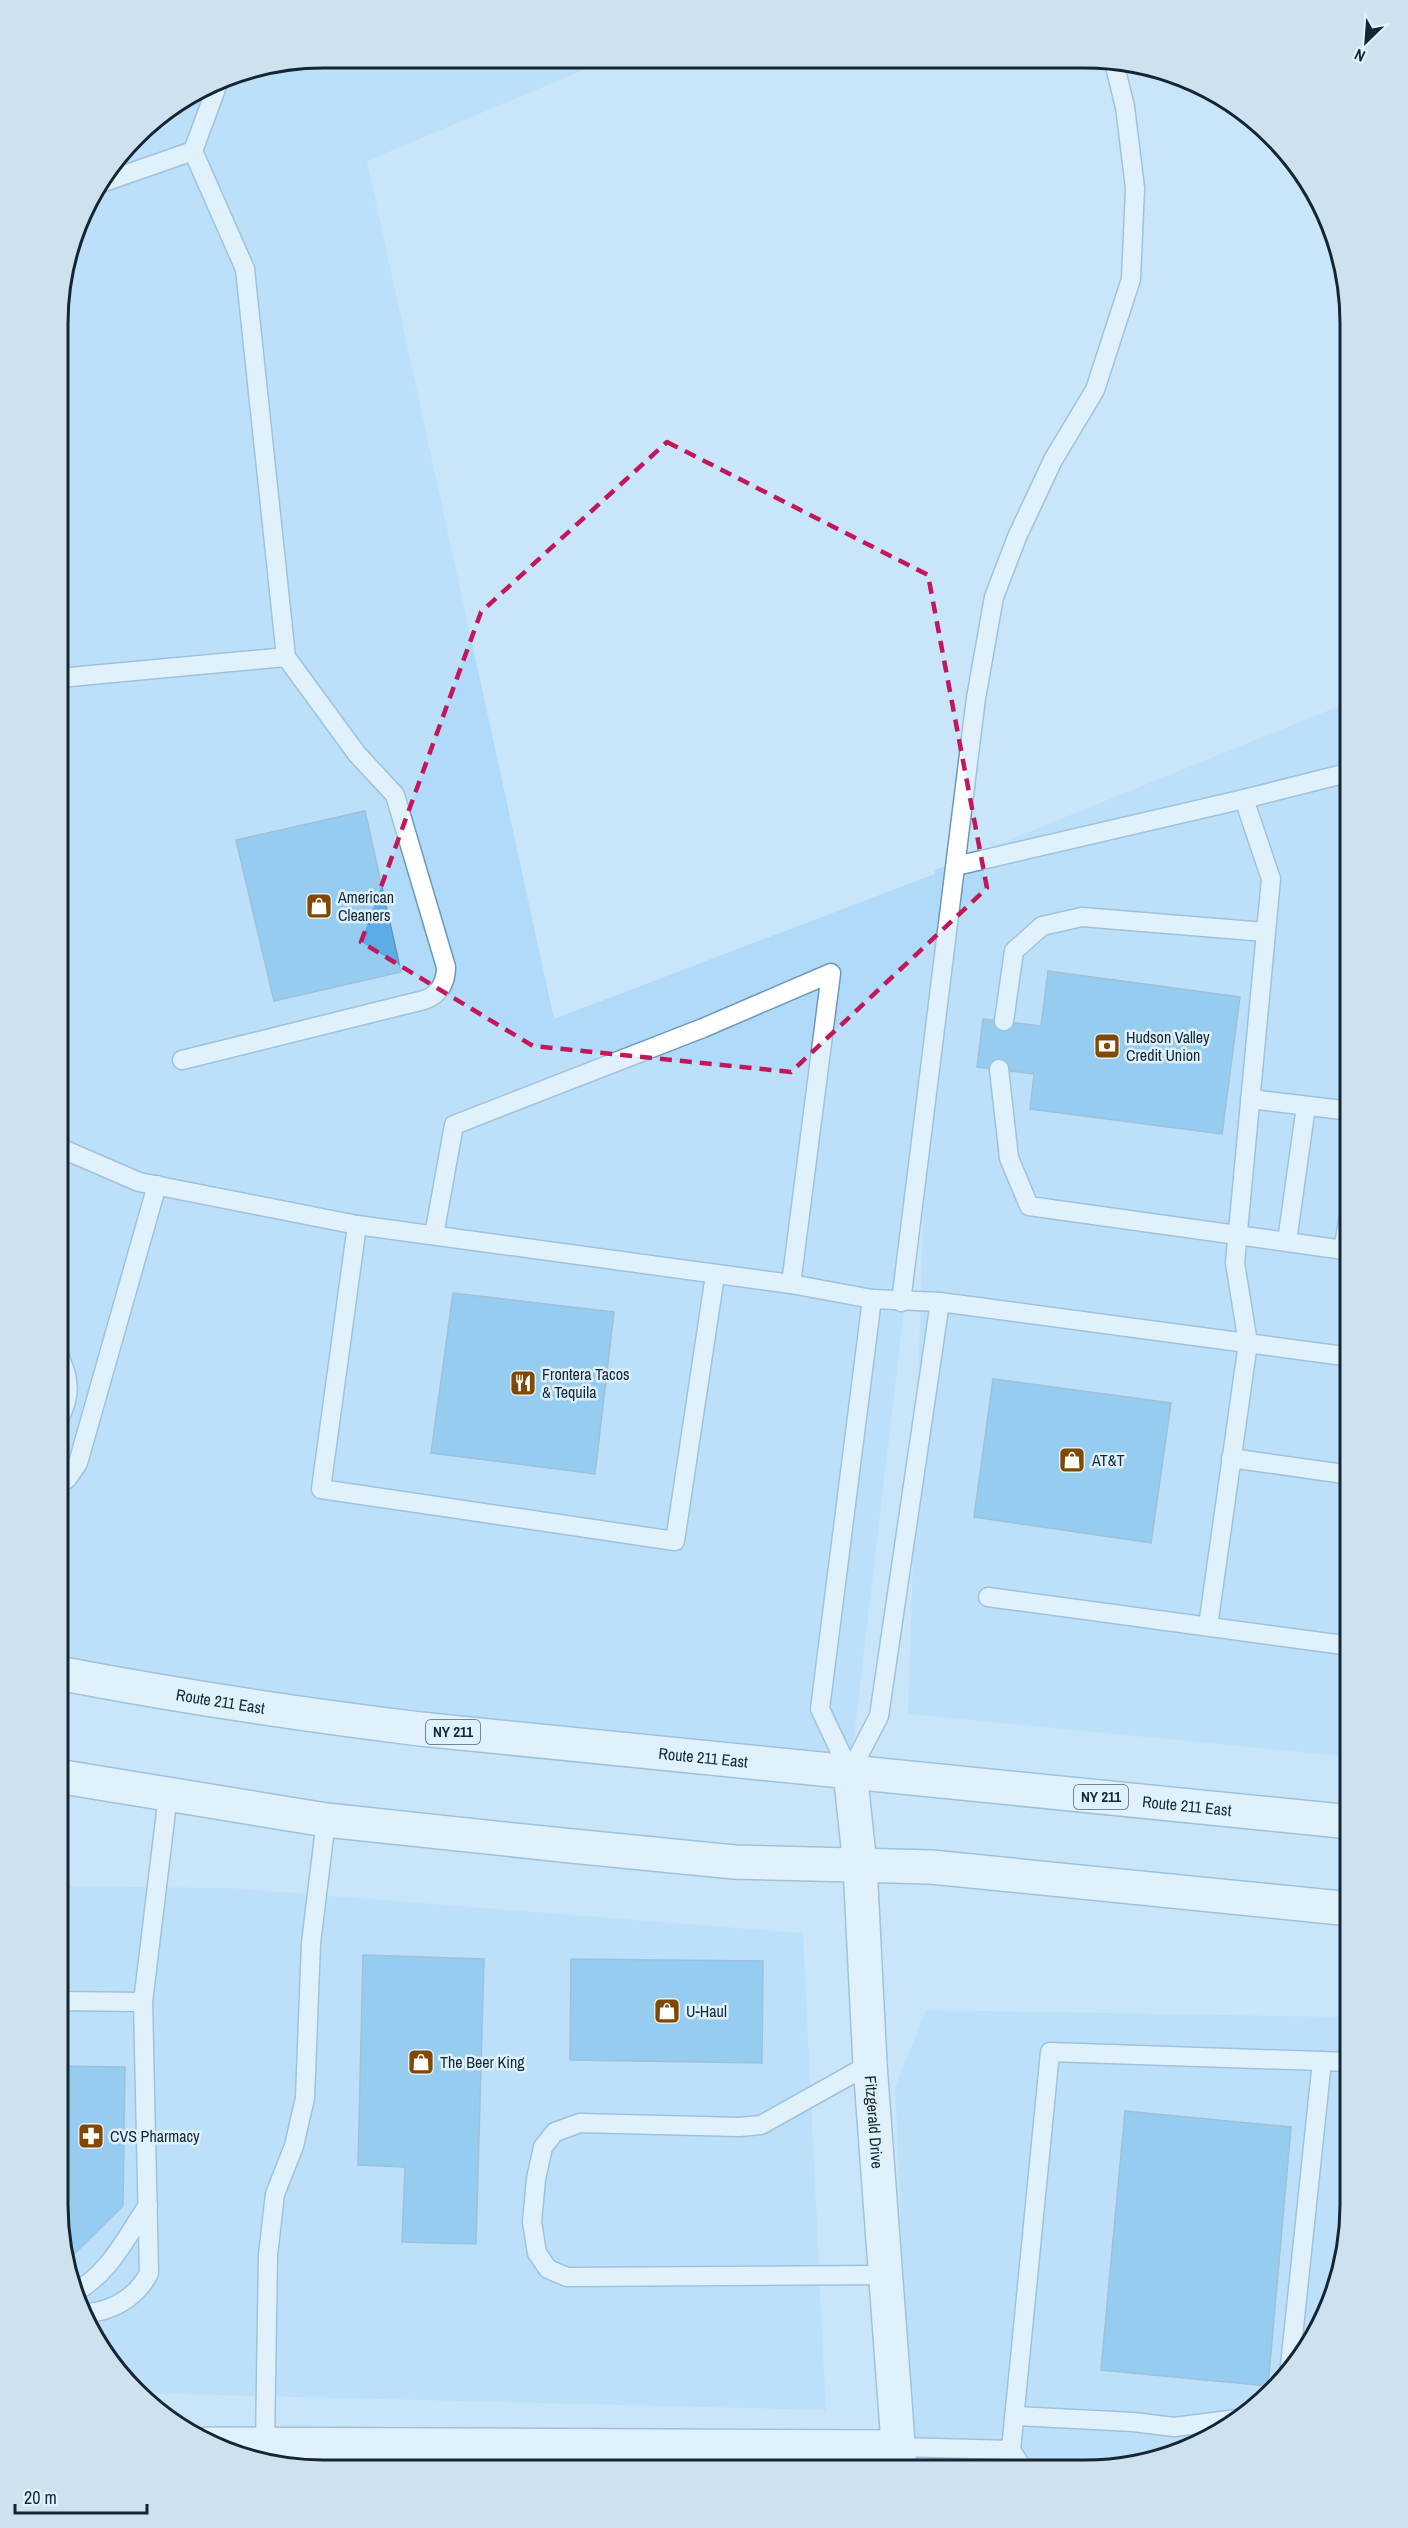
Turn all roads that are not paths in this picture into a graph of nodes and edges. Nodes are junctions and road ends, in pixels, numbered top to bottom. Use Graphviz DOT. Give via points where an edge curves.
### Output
graph roads {
  1 [pos="1116,70"];
  2 [pos="215,91"];
  3 [pos="192,151"];
  4 [pos="111,179"];
  5 [pos="286,657"];
  6 [pos="68,677"];
  7 [pos="1340,775"];
  8 [pos="1244,799"];
  9 [pos="956,866"];
  10 [pos="1266,932"];
  11 [pos="1004,1021"];
  12 [pos="182,1060"];
  13 [pos="999,1069"];
  14 [pos="1250,1100"];
  15 [pos="1305,1106"];
  16 [pos="1340,1110"];
  17 [pos="68,1151"];
  18 [pos="157,1185"];
  19 [pos="357,1224"];
  20 [pos="1237,1234"];
  21 [pos="434,1235"];
  22 [pos="1287,1241"];
  23 [pos="1340,1249"];
  24 [pos="715,1275"];
  25 [pos="792,1284"];
  26 [pos="872,1299"];
  27 [pos="901,1302"];
  28 [pos="940,1302"];
  29 [pos="1248,1343"];
  30 [pos="1340,1356"];
  31 [pos="68,1381"];
  32 [pos="68,1400"];
  33 [pos="1231,1458"];
  34 [pos="1340,1473"];
  35 [pos="68,1478"];
  36 [pos="988,1597"];
  37 [pos="1208,1626"];
  38 [pos="1340,1644"];
  39 [pos="68,1675"];
  40 [pos="850,1772"];
  41 [pos="68,1778"];
  42 [pos="168,1795"];
  43 [pos="326,1820"];
  44 [pos="1340,1821"];
  45 [pos="860,1865"];
  46 [pos="1340,1908"];
  47 [pos="68,2001"];
  48 [pos="143,2002"];
  49 [pos="1322,2061"];
  50 [pos="1340,2062"];
  51 [pos="870,2064"];
  52 [pos="148,2205"];
  53 [pos="885,2275"];
  54 [pos="81,2289"];
  55 [pos="91,2311"];
  56 [pos="1291,2357"];
  57 [pos="1014,2416"];
  58 [pos="1222,2421"];
  59 [pos="232,2444"];
  60 [pos="265,2444"];
  61 [pos="1011,2450"];
  62 [pos="899,2459"];
  63 [pos="1017,2460"];
  1 -- 9 [label="lane" via="1125,107 1135,188 1131,279 1095,390 1053,460 994,597 976,698"];
  2 -- 3 [label="lane"];
  3 -- 4 [label="lane"];
  3 -- 5 [label="lane" via="245,269"];
  5 -- 6 [label="lane"];
  5 -- 12 [label="lane" via="357,754 395,795 446,977 436,993 424,1000"];
  7 -- 8 [label="lane"];
  8 -- 9 [label="lane"];
  8 -- 10 [label="lane" via="1271,879"];
  9 -- 27 [label="lane"];
  10 -- 11 [label="lane" via="1082,917 1042,926 1014,951"];
  10 -- 14 [label="lane"];
  13 -- 20 [label="lane" via="1009,1158 1029,1206"];
  14 -- 15 [label="lane"];
  14 -- 20 [label="lane"];
  15 -- 16 [label="lane"];
  15 -- 22 [label="lane"];
  17 -- 18 [label="lane" via="139,1182"];
  18 -- 19 [label="lane"];
  18 -- 35 [label="lane" via="78,1463"];
  19 -- 21 [label="lane"];
  19 -- 24 [label="lane" via="321,1490 675,1541"];
  20 -- 22 [label="lane"];
  20 -- 29 [label="lane" via="1235,1263"];
  21 -- 24 [label="lane"];
  21 -- 25 [label="lane" via="454,1125 703,1028 831,973"];
  22 -- 23 [label="lane"];
  24 -- 25 [label="lane"];
  25 -- 26 [label="lane"];
  26 -- 27 [label="lane"];
  26 -- 40 [label="lane" via="819,1709"];
  27 -- 28 [label="lane"];
  28 -- 29 [label="lane"];
  28 -- 40 [label="lane" via="879,1716"];
  29 -- 30 [label="lane"];
  29 -- 33 [label="lane"];
  31 -- 32 [label="lane"];
  33 -- 34 [label="lane"];
  33 -- 37 [label="lane"];
  36 -- 37 [label="lane"];
  37 -- 38 [label="lane"];
  39 -- 40 [label="main road, Route 211 East / NY 211" via="295,1714"];
  40 -- 44 [label="main road, Route 211 East / NY 211"];
  40 -- 45 [label="main road, Fitzgerald Drive"];
  41 -- 42 [label="main road"];
  42 -- 43 [label="main road"];
  42 -- 48 [label="lane"];
  43 -- 45 [label="main road" via="734,1862"];
  43 -- 60 [label="lane" via="312,1943 305,2098 294,2146 275,2194 268,2255"];
  45 -- 46 [label="main road" via="931,1867"];
  45 -- 51 [label="main road, Fitzgerald Drive"];
  47 -- 48 [label="lane"];
  48 -- 52 [label="lane"];
  49 -- 50 [label="lane"];
  49 -- 56 [label="lane"];
  49 -- 57 [label="lane" via="1050,2052"];
  51 -- 53 [label="main road, Fitzgerald Drive"];
  51 -- 53 [label="lane" via="761,2125 580,2123 555,2132 543,2147 532,2222 537,2253 548,2269 567,2277"];
  52 -- 54 [label="lane" via="104,2268"];
  52 -- 55 [label="lane" via="149,2273 141,2289 122,2303"];
  53 -- 62 [label="main road, Fitzgerald Drive"];
  57 -- 58 [label="lane" via="1174,2427"];
  57 -- 61 [label="lane"];
  59 -- 60 [label="main road"];
  60 -- 62 [label="main road"];
  61 -- 62 [label="lane"];
  61 -- 63 [label="lane"];
}
